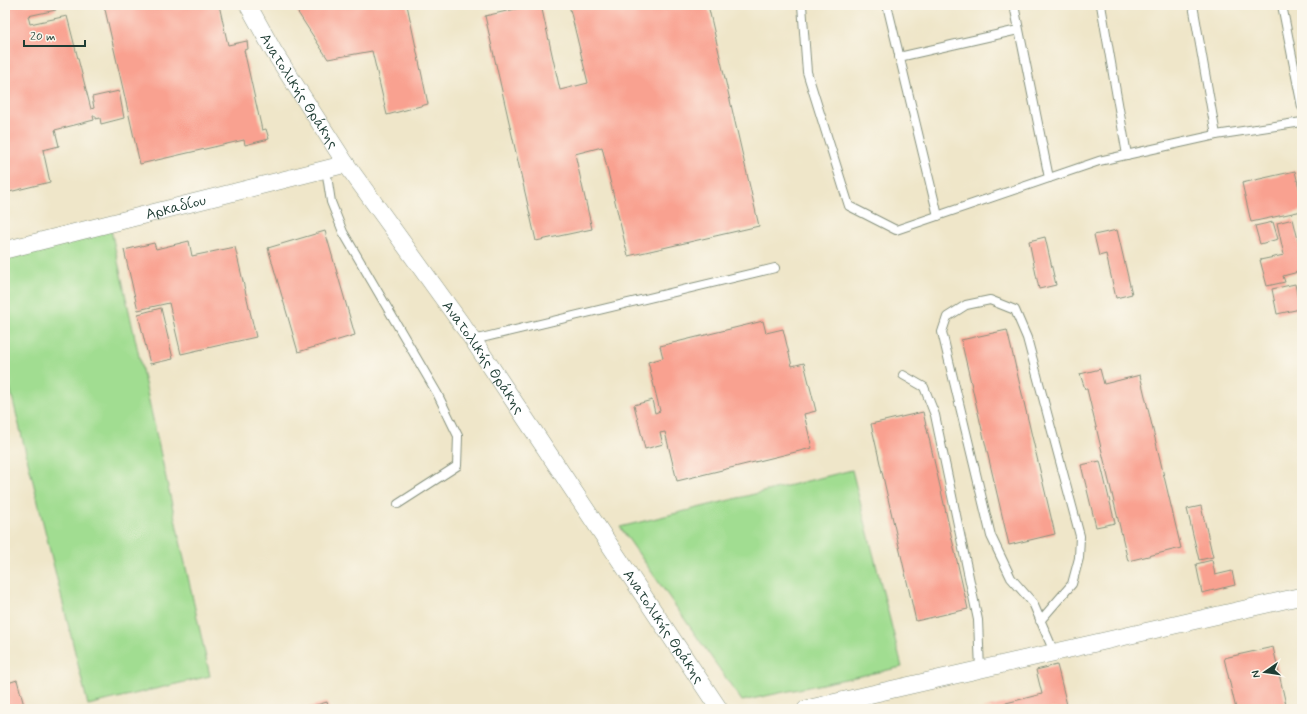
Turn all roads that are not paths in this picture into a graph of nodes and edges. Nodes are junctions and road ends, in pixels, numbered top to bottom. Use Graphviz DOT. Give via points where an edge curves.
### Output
graph roads {
  1 [pos="248,5"];
  2 [pos="802,5"];
  3 [pos="887,5"];
  4 [pos="1014,5"];
  5 [pos="1101,5"];
  6 [pos="1193,5"];
  7 [pos="1282,5"];
  8 [pos="1018,30"];
  9 [pos="899,57"];
  10 [pos="1302,107"];
  11 [pos="1302,122"];
  12 [pos="1216,135"];
  13 [pos="1127,155"];
  14 [pos="346,164"];
  15 [pos="326,169"];
  16 [pos="1049,178"];
  17 [pos="938,216"];
  18 [pos="5,250"];
  19 [pos="775,268"];
  20 [pos="473,340"];
  21 [pos="903,375"];
  22 [pos="398,504"];
  23 [pos="1302,596"];
  24 [pos="1040,621"];
  25 [pos="1054,652"];
  26 [pos="980,670"];
  27 [pos="719,709"];
  28 [pos="806,709"];
  1 -- 14 [label="street, Ανατολικής Θράκης" via="274,52"];
  2 -- 17 [label="lane" via="807,72 849,206 896,230"];
  3 -- 9 [label="lane"];
  4 -- 8 [label="lane"];
  5 -- 13 [label="lane"];
  6 -- 12 [label="lane"];
  7 -- 10 [label="lane"];
  8 -- 9 [label="lane"];
  8 -- 16 [label="lane"];
  9 -- 17 [label="lane"];
  11 -- 12 [label="lane"];
  12 -- 13 [label="lane"];
  13 -- 16 [label="lane" via="1099,161"];
  14 -- 15 [label="street, Αρκαδίου"];
  14 -- 20 [label="street, Ανατολικής Θράκης"];
  15 -- 18 [label="street, Αρκαδίου"];
  15 -- 22 [label="lane" via="331,202 343,232 437,394 458,436 457,466"];
  16 -- 17 [label="lane"];
  19 -- 20 [label="lane"];
  20 -- 27 [label="street, Ανατολικής Θράκης"];
  21 -- 26 [label="lane" via="924,387 935,415 978,620"];
  23 -- 25 [label="street"];
  24 -- 24 [label="lane" via="1033,603 1011,578 991,536 942,332 947,317 966,305 990,300 1015,310 1027,338 1080,536 1079,558 1072,584"];
  24 -- 25 [label="lane"];
  25 -- 26 [label="street"];
  26 -- 28 [label="street"];
}
